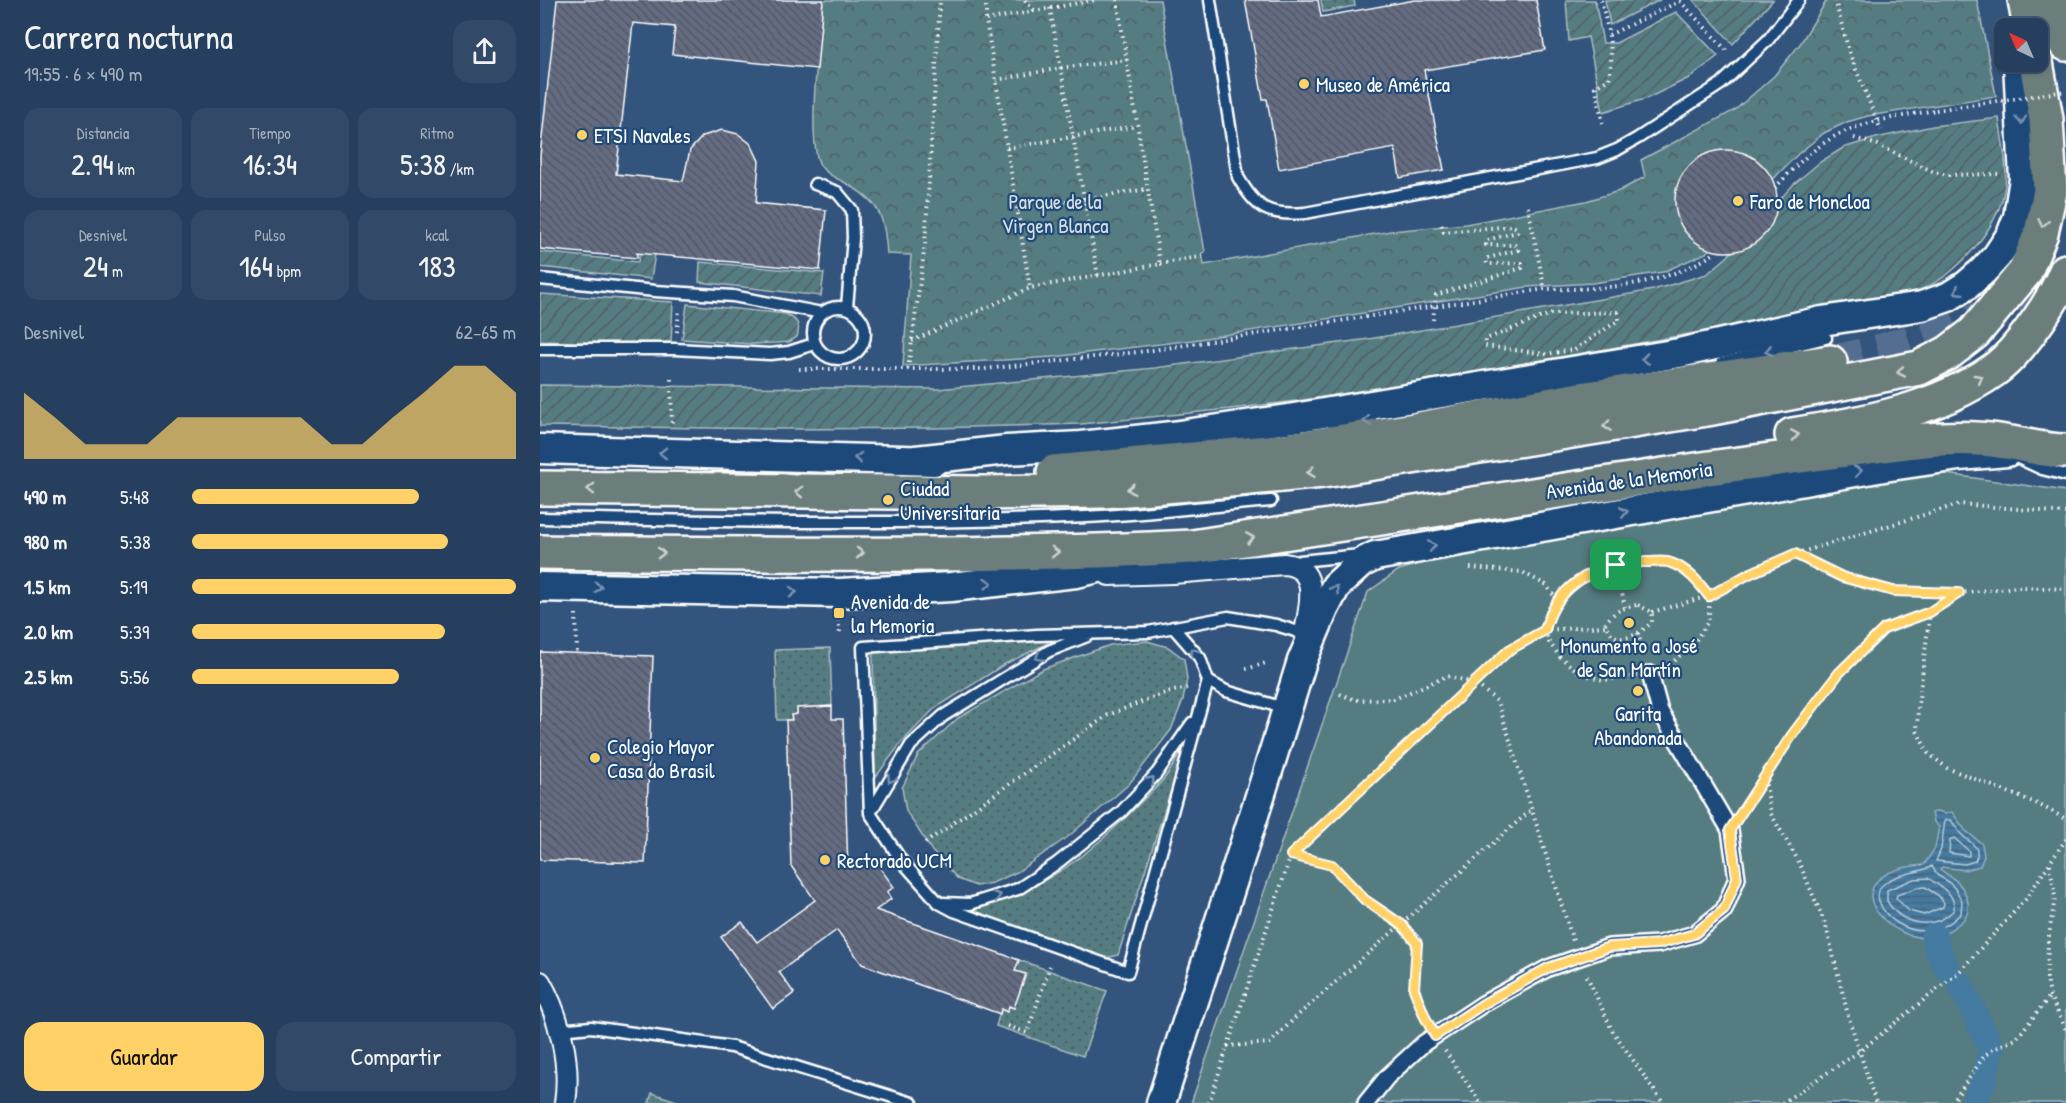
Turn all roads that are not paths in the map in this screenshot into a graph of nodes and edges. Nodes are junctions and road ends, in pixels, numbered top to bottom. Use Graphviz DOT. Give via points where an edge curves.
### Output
graph roads {
  1 [pos="1210,0"];
  2 [pos="1799,0"];
  3 [pos="2013,0"];
  4 [pos="2025,0"];
  5 [pos="2058,0"];
  6 [pos="2014,18"];
  7 [pos="2028,18"];
  8 [pos="2066,44"];
  9 [pos="2019,72"];
  10 [pos="2038,72"];
  11 [pos="815,184"];
  12 [pos="2066,271"];
  13 [pos="540,279"];
  14 [pos="847,307"];
  15 [pos="822,313"];
  16 [pos="814,344"];
  17 [pos="540,350"];
  18 [pos="1828,350"];
  19 [pos="1705,367"];
  20 [pos="1659,376"];
  21 [pos="1612,384"];
  22 [pos="1580,399"];
  23 [pos="1491,404"];
  24 [pos="1380,419"];
  25 [pos="1326,426"];
  26 [pos="1248,436"];
  27 [pos="1991,446"];
  28 [pos="540,449"];
  29 [pos="1089,457"];
  30 [pos="2061,459"];
  31 [pos="540,488"];
  32 [pos="879,493"];
  33 [pos="1271,501"];
  34 [pos="540,518"];
  35 [pos="1346,522"];
  36 [pos="1192,547"];
  37 [pos="540,552"];
  38 [pos="1375,556"];
  39 [pos="1292,565"];
  40 [pos="1076,573"];
  41 [pos="540,587"];
  42 [pos="1173,627"];
  43 [pos="1093,633"];
  44 [pos="1303,647"];
  45 [pos="1650,674"];
  46 [pos="1208,681"];
  47 [pos="1288,709"];
  48 [pos="1197,716"];
  49 [pos="870,813"];
  50 [pos="939,903"];
  51 [pos="540,982"];
  52 [pos="559,1030"];
  53 [pos="565,1103"];
  54 [pos="912,1103"];
  55 [pos="1161,1103"];
  56 [pos="1366,1103"];
  1 -- 2 [label="lane" via="1238,177 1250,197 1265,209 1284,214 1597,158 1617,150 1721,84 1768,40"];
  3 -- 6 [label="main road"];
  4 -- 7 [label="highway"];
  5 -- 8 [label="highway"];
  9 -- 29 [label="main road, one-way" via="2024,179 2018,217 1997,256 1948,297 1923,306 1822,321 1679,353 1172,436"];
  10 -- 32 [label="highway, one-way" via="2046,119 2050,191 2041,233 2025,272 1974,333 1919,368 1707,410 1378,463 1256,478 1103,491"];
  11 -- 14 [label="lane" via="837,192 852,210"];
  35 -- 12 [label="highway, one-way" via="1415,498 1461,488 1834,428 1945,398 1995,369 2027,336 2058,292"];
  13 -- 15 [label="lane" via="733,296"];
  14 -- 15 [label="lane" via="837,306"];
  14 -- 16 [label="lane" via="865,326 858,351 834,359"];
  15 -- 16 [label="lane" via="813,323"];
  16 -- 17 [label="lane" via="771,354 675,349"];
  18 -- 19 [label="lane, one-way"];
  18 -- 22 [label="highway"];
  20 -- 21 [label="lane"];
  21 -- 22 [label="lane"];
  21 -- 23 [label="lane"];
  22 -- 29 [label="highway" via="1279,451"];
  24 -- 25 [label="lane, one-way"];
  26 -- 29 [label="lane"];
  27 -- 30 [label="highway, Avenida de la Memoria" via="2004,441"];
  27 -- 35 [label="highway, Avenida de la Memoria" via="1943,438 1916,441"];
  38 -- 27 [label="main road, one-way"];
  29 -- 28 [label="main road, one-way" via="916,460"];
  29 -- 32 [label="highway"];
  32 -- 31 [label="highway, one-way"];
  33 -- 34 [label="lane" via="1087,517 976,520"];
  36 -- 35 [label="highway, Avenida de la Memoria, one-way"];
  37 -- 36 [label="highway, Avenida de la Memoria, one-way" via="952,553"];
  36 -- 40 [label="main road, Avenida de la Memoria"];
  38 -- 39 [label="lane" via="1300,561"];
  44 -- 38 [label="main road, one-way" via="1336,586"];
  39 -- 40 [label="street, Avenida de la Memoria" via="1108,575"];
  39 -- 44 [label="street" via="1305,572 1309,580"];
  41 -- 40 [label="main road, Avenida de la Memoria, one-way" via="840,592 951,587"];
  42 -- 43 [label="lane" via="1148,632"];
  42 -- 44 [label="lane" via="1228,617 1276,625"];
  46 -- 42 [label="lane, one-way" via="1200,658"];
  43 -- 49 [label="lane, one-way" via="1049,651 943,716 911,745"];
  43 -- 49 [label="lane" via="863,646"];
  44 -- 47 [label="main road"];
  45 -- 56 [label="street" via="1660,711 1730,830 1737,878 1724,910 1694,934 1659,944 1609,947 1548,968 1520,983 1435,1036 1387,1077"];
  46 -- 47 [label="lane" via="1226,691"];
  46 -- 48 [label="lane"];
  47 -- 55 [label="main road"];
  50 -- 48 [label="lane, one-way" via="970,904 1018,889 1056,864 1121,812 1157,773"];
  48 -- 50 [label="lane" via="1128,972"];
  49 -- 50 [label="lane" via="901,861"];
  51 -- 52 [label="street" via="555,1010"];
  52 -- 53 [label="street" via="567,1088"];
  52 -- 54 [label="lane" via="591,1027 732,1047"];
}
